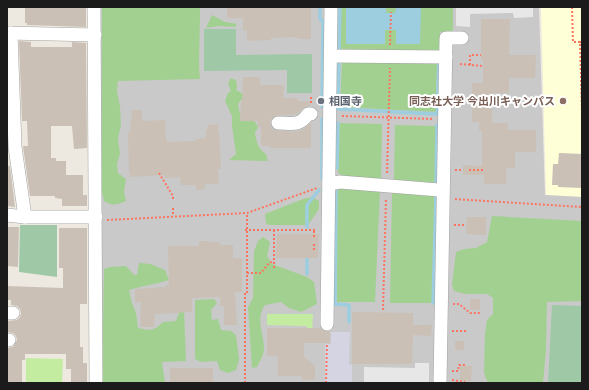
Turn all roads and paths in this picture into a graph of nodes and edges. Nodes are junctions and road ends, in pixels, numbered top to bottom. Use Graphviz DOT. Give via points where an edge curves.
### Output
graph roads {
  1 [pos="94,7"];
  2 [pos="331,7"];
  3 [pos="572,7"];
  4 [pos="391,12"];
  5 [pos="391,30"];
  6 [pos="9,33"];
  7 [pos="95,35"];
  8 [pos="462,38"];
  9 [pos="581,42"];
  10 [pos="481,55"];
  11 [pos="331,56"];
  12 [pos="446,57"];
  13 [pos="460,64"];
  14 [pos="470,65"];
  15 [pos="390,66"];
  16 [pos="483,66"];
  17 [pos="582,94"];
  18 [pos="582,113"];
  19 [pos="330,115"];
  20 [pos="388,118"];
  21 [pos="445,119"];
  22 [pos="278,123"];
  23 [pos="470,170"];
  24 [pos="484,170"];
  25 [pos="160,173"];
  26 [pos="329,184"];
  27 [pos="7,185"];
  28 [pos="20,186"];
  29 [pos="387,186"];
  30 [pos="439,190"];
  31 [pos="453,199"];
  32 [pos="173,200"];
  33 [pos="582,207"];
  34 [pos="173,208"];
  35 [pos="386,210"];
  36 [pos="247,213"];
  37 [pos="7,215"];
  38 [pos="25,217"];
  39 [pos="173,217"];
  40 [pos="96,219"];
  41 [pos="246,230"];
  42 [pos="274,230"];
  43 [pos="314,230"];
  44 [pos="328,230"];
  45 [pos="314,237"];
  46 [pos="309,247"];
  47 [pos="314,252"];
  48 [pos="274,262"];
  49 [pos="274,268"];
  50 [pos="247,273"];
  51 [pos="442,304"];
  52 [pos="383,310"];
  53 [pos="480,313"];
  54 [pos="327,324"];
  55 [pos="441,331"];
  56 [pos="468,331"];
  57 [pos="327,343"];
  58 [pos="464,365"];
  59 [pos="458,371"];
  60 [pos="96,383"];
  61 [pos="245,383"];
  62 [pos="326,383"];
  63 [pos="440,383"];
  1 -- 7 [label="street"];
  2 -- 11 [label="street"];
  3 -- 9 [label="path" via="573,42"];
  4 -- 5 [label="path"];
  6 -- 7 [label="street"];
  6 -- 28 [label="street" via="15,147"];
  7 -- 40 [label="street"];
  8 -- 12 [label="street" via="446,38"];
  9 -- 17 [label="path"];
  10 -- 14 [label="path" via="470,55"];
  11 -- 12 [label="street"];
  11 -- 19 [label="street"];
  12 -- 21 [label="street"];
  13 -- 14 [label="path"];
  14 -- 16 [label="path"];
  15 -- 20 [label="path"];
  17 -- 18 [label="path"];
  19 -- 20 [label="path"];
  19 -- 22 [label="street" via="308,114 304,121 299,123"];
  19 -- 26 [label="street"];
  20 -- 21 [label="path"];
  20 -- 29 [label="path"];
  21 -- 51 [label="street"];
  23 -- 24 [label="path"];
  25 -- 32 [label="path"];
  26 -- 29 [label="street" via="340,182"];
  26 -- 36 [label="path"];
  26 -- 44 [label="street"];
  27 -- 28 [label="street"];
  28 -- 38 [label="street"];
  29 -- 30 [label="street"];
  31 -- 33 [label="path"];
  34 -- 39 [label="path"];
  35 -- 52 [label="path"];
  36 -- 39 [label="path"];
  36 -- 41 [label="path"];
  37 -- 38 [label="street"];
  38 -- 40 [label="street"];
  39 -- 40 [label="path"];
  40 -- 60 [label="street"];
  41 -- 42 [label="path"];
  41 -- 50 [label="path"];
  42 -- 43 [label="path"];
  42 -- 48 [label="path"];
  43 -- 44 [label="path"];
  43 -- 45 [label="path"];
  44 -- 54 [label="street"];
  46 -- 47 [label="path" via="314,246"];
  48 -- 49 [label="path"];
  48 -- 50 [label="path" via="269,263 261,273"];
  50 -- 61 [label="path"];
  51 -- 53 [label="path" via="459,304 470,313"];
  51 -- 55 [label="street"];
  55 -- 56 [label="path"];
  55 -- 63 [label="street"];
  57 -- 62 [label="path"];
  58 -- 59 [label="path" via="458,365"];
}
